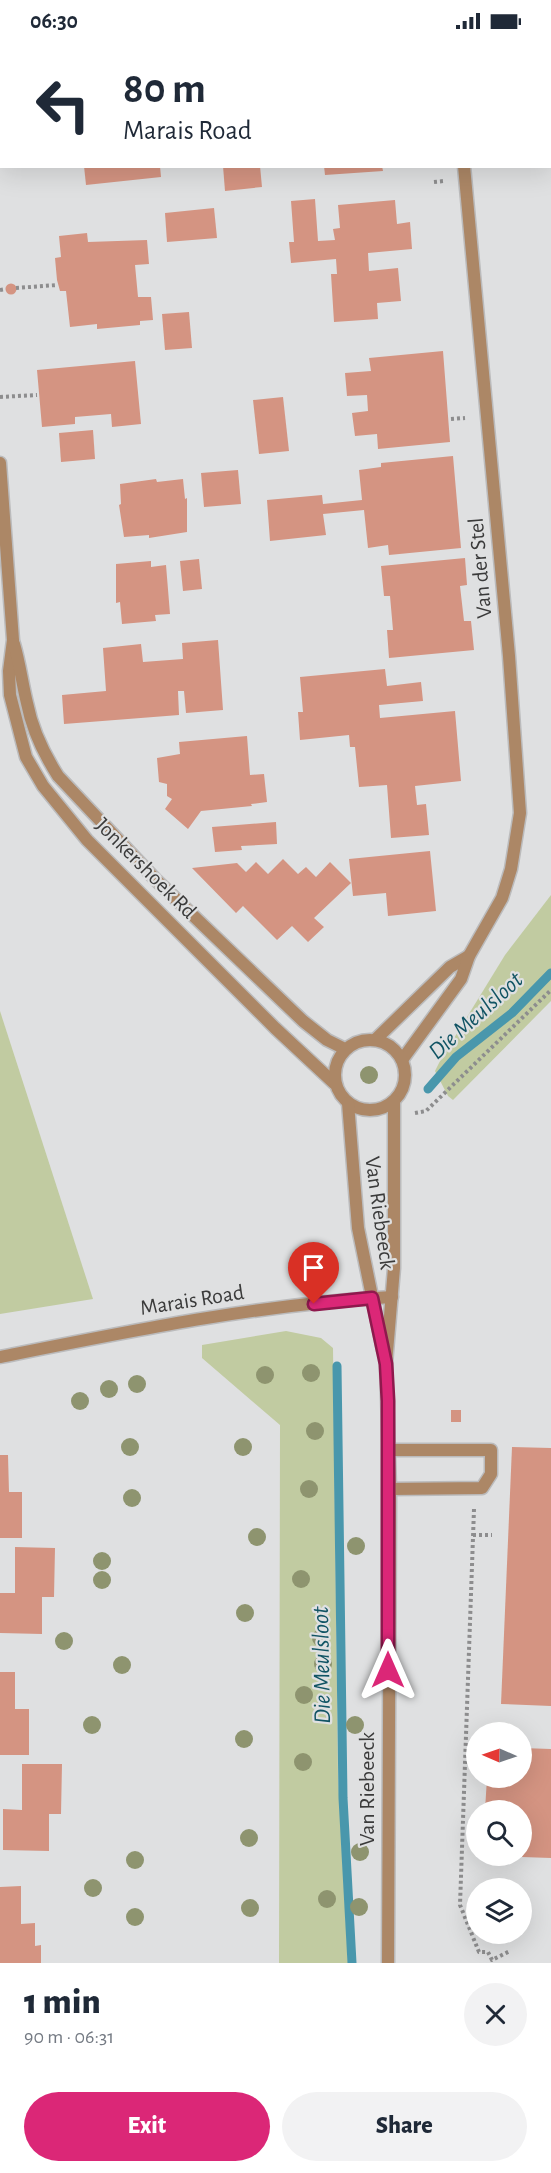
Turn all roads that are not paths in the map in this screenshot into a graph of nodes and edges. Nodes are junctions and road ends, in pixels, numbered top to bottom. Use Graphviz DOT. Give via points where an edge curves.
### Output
graph roads {
  1 [pos="464,168"];
  2 [pos="0,463"];
  3 [pos="13,640"];
  4 [pos="469,956"];
  5 [pos="376,1039"];
  6 [pos="345,1049"];
  7 [pos="402,1060"];
  8 [pos="334,1083"];
  9 [pos="394,1101"];
  10 [pos="348,1103"];
  11 [pos="392,1297"];
  12 [pos="372,1298"];
  13 [pos="0,1357"];
  14 [pos="386,1364"];
  15 [pos="390,1450"];
  16 [pos="390,1489"];
  17 [pos="388,1963"];
  1 -- 4 [label="street, Van der Stel" via="520,813 502,898"];
  2 -- 3 [label="street, Jonkershoek Rd"];
  3 -- 6 [label="street, Jonkershoek Rd" via="27,704 46,757 63,783 156,880 303,1021"];
  3 -- 8 [label="street, Jonkershoek Rd" via="10,695 26,757 43,786 95,848"];
  4 -- 5 [label="street, Van der Stel" via="450,967"];
  4 -- 7 [label="street, Van der Stel" via="461,979"];
  5 -- 6 [label="street" via="354,1042"];
  5 -- 7 [label="street" via="387,1043"];
  6 -- 8 [label="street" via="335,1067"];
  7 -- 9 [label="street" via="405,1082"];
  8 -- 10 [label="street"];
  9 -- 10 [label="street" via="386,1107 366,1110"];
  9 -- 11 [label="street, Van Riebeeck"];
  10 -- 12 [label="street, Van Riebeeck" via="358,1228"];
  11 -- 12 [label="street, Marais Road"];
  11 -- 14 [label="street, Van Riebeeck"];
  12 -- 13 [label="street, Marais Road" via="232,1314"];
  12 -- 14 [label="street, Van Riebeeck"];
  14 -- 15 [label="street, Van Riebeeck"];
  15 -- 16 [label="street, Van Riebeeck"];
  15 -- 16 [label="street" via="491,1450 491,1474 482,1488"];
  16 -- 17 [label="street, Van Riebeeck"];
}
